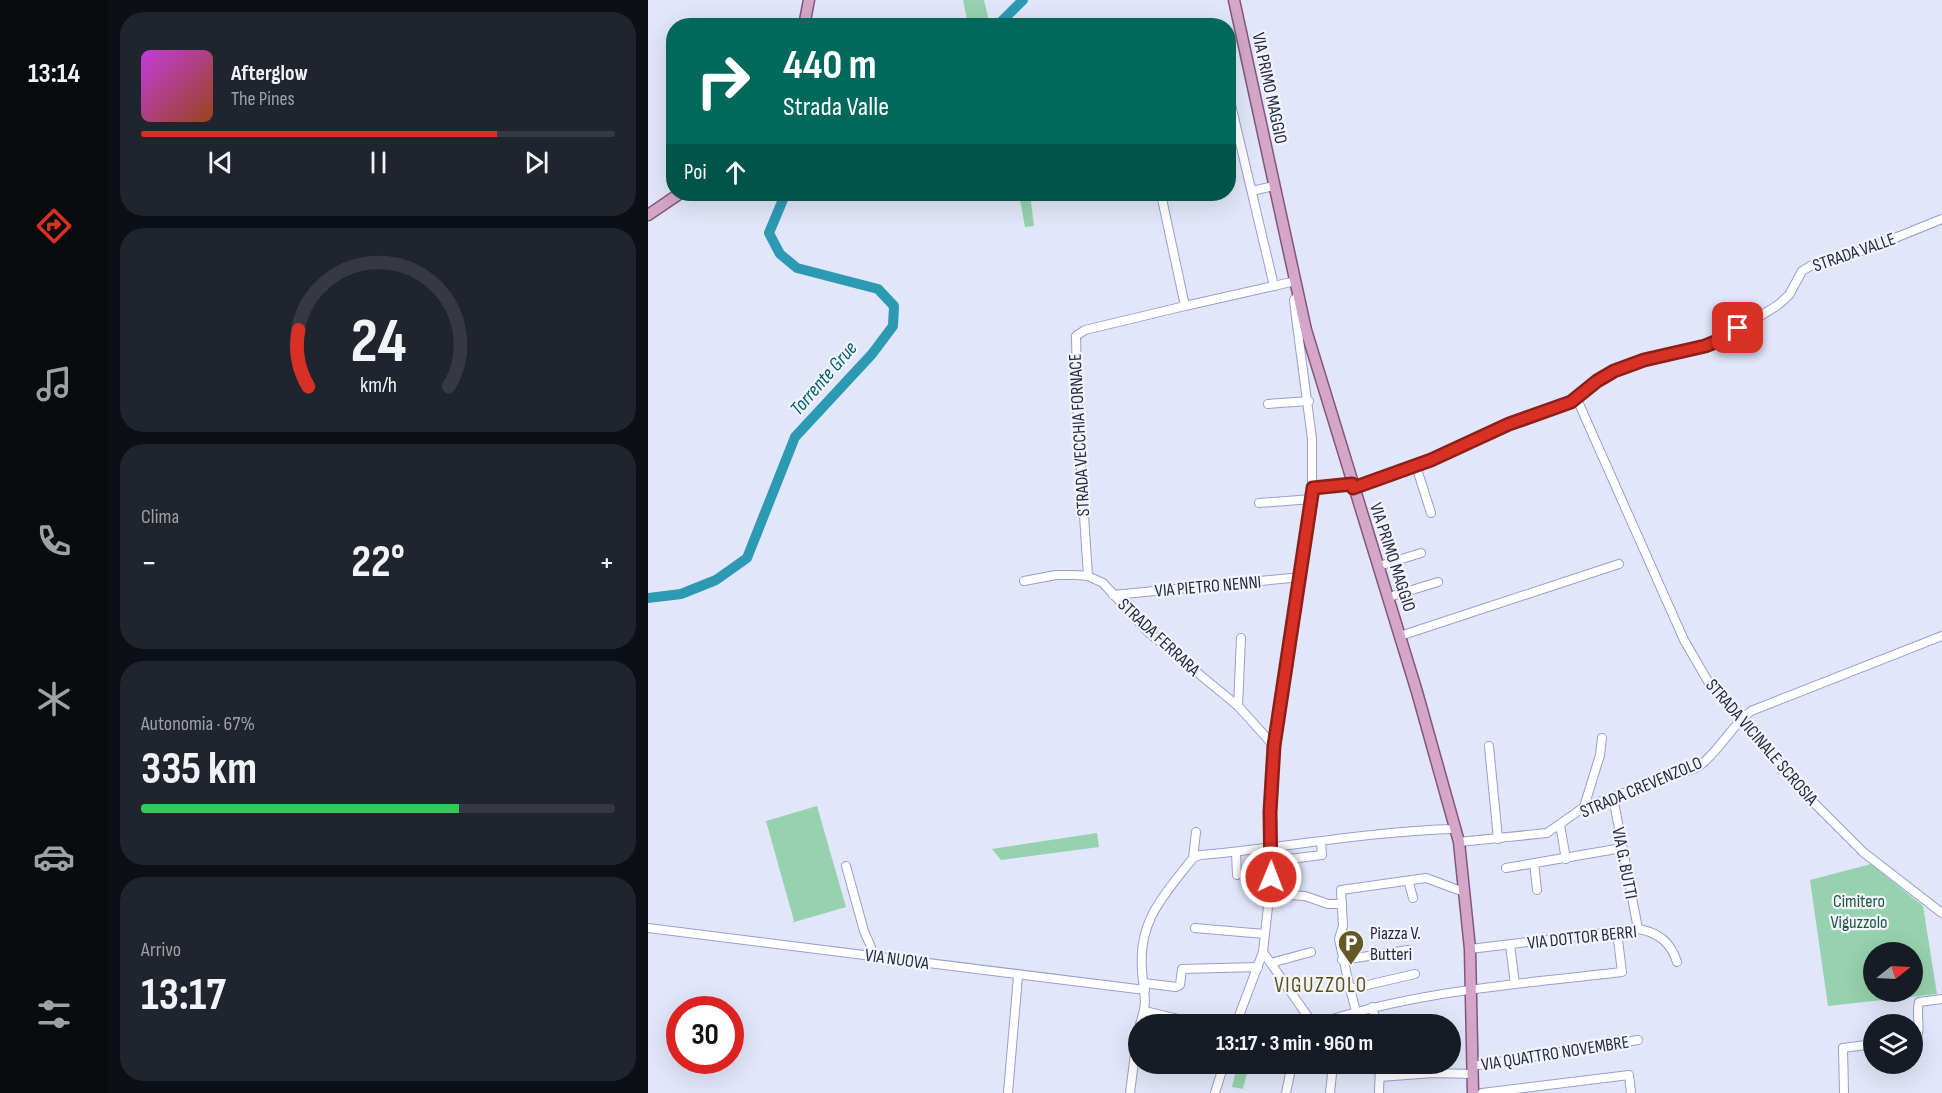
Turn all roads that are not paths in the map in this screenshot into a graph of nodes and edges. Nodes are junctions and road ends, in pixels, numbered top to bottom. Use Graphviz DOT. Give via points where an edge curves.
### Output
graph roads {
  1 [pos="809,0"];
  2 [pos="1234,0"];
  3 [pos="806,18"];
  4 [pos="1236,125"];
  5 [pos="1274,186"];
  6 [pos="1252,191"];
  7 [pos="669,201"];
  8 [pos="1162,201"];
  9 [pos="648,215"];
  10 [pos="1942,219"];
  11 [pos="1295,281"];
  12 [pos="1274,286"];
  13 [pos="1298,294"];
  14 [pos="1185,306"];
  15 [pos="1319,376"];
  16 [pos="1308,390"];
  17 [pos="1576,397"];
  18 [pos="1309,401"];
  19 [pos="1268,404"];
  20 [pos="1416,465"];
  21 [pos="1353,486"];
  22 [pos="1313,488"];
  23 [pos="1312,499"];
  24 [pos="1259,503"];
  25 [pos="1431,513"];
  26 [pos="1421,553"];
  27 [pos="1619,564"];
  28 [pos="1379,566"];
  29 [pos="1088,576"];
  30 [pos="1302,577"];
  31 [pos="1024,580"];
  32 [pos="1438,582"];
  33 [pos="1113,595"];
  34 [pos="1389,597"];
  35 [pos="1400,636"];
  36 [pos="1942,636"];
  37 [pos="1241,638"];
  38 [pos="1238,706"];
  39 [pos="1739,721"];
  40 [pos="1602,738"];
  41 [pos="1274,746"];
  42 [pos="1489,746"];
  43 [pos="1613,797"];
  44 [pos="1584,807"];
  45 [pos="1560,825"];
  46 [pos="1455,829"];
  47 [pos="1196,832"];
  48 [pos="1498,839"];
  49 [pos="1321,842"];
  50 [pos="1459,842"];
  51 [pos="1272,848"];
  52 [pos="1622,848"];
  53 [pos="1236,852"];
  54 [pos="1193,858"];
  55 [pos="1566,858"];
  56 [pos="1273,861"];
  57 [pos="1534,863"];
  58 [pos="846,866"];
  59 [pos="1506,868"];
  60 [pos="1237,875"];
  61 [pos="1409,883"];
  62 [pos="1537,890"];
  63 [pos="1464,892"];
  64 [pos="1270,894"];
  65 [pos="1413,898"];
  66 [pos="1342,904"];
  67 [pos="1942,913"];
  68 [pos="648,928"];
  69 [pos="1195,928"];
  70 [pos="1638,929"];
  71 [pos="1617,932"];
  72 [pos="1264,934"];
  73 [pos="1510,945"];
  74 [pos="1408,950"];
  75 [pos="1470,950"];
  76 [pos="1263,952"];
  77 [pos="1311,952"];
  78 [pos="871,956"];
  79 [pos="1342,960"];
  80 [pos="1677,962"];
  81 [pos="1271,963"];
  82 [pos="1258,967"];
  83 [pos="1415,974"];
  84 [pos="1018,976"];
  85 [pos="1515,984"];
  86 [pos="1145,987"];
  87 [pos="1353,988"];
  88 [pos="1471,988"];
  89 [pos="1942,999"];
  90 [pos="1372,1007"];
  91 [pos="1145,1011"];
  92 [pos="1356,1011"];
  93 [pos="1144,1014"];
  94 [pos="1157,1014"];
  95 [pos="1240,1014"];
  96 [pos="1308,1014"];
  97 [pos="1347,1014"];
  98 [pos="1374,1014"];
  99 [pos="1917,1014"];
  100 [pos="1638,1040"];
  101 [pos="1863,1045"];
  102 [pos="1472,1070"];
  103 [pos="1132,1074"];
  104 [pos="1221,1074"];
  105 [pos="1290,1074"];
  106 [pos="1332,1074"];
  107 [pos="1380,1077"];
  108 [pos="1008,1093"];
  109 [pos="1130,1093"];
  110 [pos="1215,1093"];
  111 [pos="1286,1093"];
  112 [pos="1330,1093"];
  113 [pos="1379,1093"];
  114 [pos="1473,1093"];
  115 [pos="1482,1093"];
  116 [pos="1631,1093"];
  117 [pos="1844,1093"];
  1 -- 3 [label="main road"];
  2 -- 5 [label="main road, VIA PRIMO MAGGIO"];
  4 -- 6 [label="street"];
  5 -- 6 [label="street"];
  5 -- 11 [label="main road, VIA PRIMO MAGGIO"];
  6 -- 12 [label="street"];
  7 -- 9 [label="main road"];
  8 -- 14 [label="street"];
  10 -- 17 [label="street, STRADA VALLE" via="1865,250 1814,264 1802,271 1778,304 1725,338 1614,371"];
  11 -- 12 [label="street, STRADA VECCHIA FORNACE"];
  11 -- 13 [label="main road, VIA PRIMO MAGGIO"];
  12 -- 14 [label="street, STRADA VECCHIA FORNACE"];
  13 -- 15 [label="main road, VIA PRIMO MAGGIO"];
  13 -- 16 [label="street" via="1294,300"];
  14 -- 29 [label="street, STRADA VECCHIA FORNACE" via="1085,330 1076,336"];
  15 -- 16 [label="street"];
  15 -- 21 [label="main road, VIA PRIMO MAGGIO"];
  16 -- 18 [label="street"];
  17 -- 20 [label="street, STRADA VALLE"];
  17 -- 39 [label="street, STRADA VICINALE SCROSIA" via="1684,640 1709,683"];
  18 -- 19 [label="street"];
  18 -- 22 [label="street"];
  20 -- 21 [label="street, STRADA VALLE"];
  20 -- 25 [label="street"];
  21 -- 22 [label="street, STRADA VALLE"];
  21 -- 28 [label="main road, VIA PRIMO MAGGIO"];
  22 -- 23 [label="street"];
  23 -- 24 [label="street"];
  23 -- 30 [label="street"];
  26 -- 28 [label="street"];
  27 -- 35 [label="street"];
  28 -- 34 [label="main road, VIA PRIMO MAGGIO"];
  29 -- 31 [label="street"];
  29 -- 33 [label="street, STRADA FERRARA"];
  30 -- 33 [label="street, VIA PIETRO NENNI"];
  30 -- 41 [label="street"];
  32 -- 34 [label="street"];
  33 -- 38 [label="street, STRADA FERRARA" via="1149,633"];
  34 -- 35 [label="main road, VIA PRIMO MAGGIO"];
  35 -- 46 [label="main road, VIA PRIMO MAGGIO"];
  36 -- 39 [label="street, STRADA CREVENZOLO" via="1781,697"];
  37 -- 38 [label="street"];
  38 -- 41 [label="street, STRADA FERRARA"];
  39 -- 43 [label="street, STRADA CREVENZOLO" via="1698,767"];
  39 -- 67 [label="street, STRADA VICINALE SCROSIA" via="1863,852"];
  40 -- 44 [label="street"];
  41 -- 51 [label="street"];
  42 -- 48 [label="street"];
  43 -- 44 [label="street, STRADA CREVENZOLO"];
  43 -- 52 [label="street, VIA G. BUTTI"];
  44 -- 45 [label="street, STRADA CREVENZOLO"];
  45 -- 48 [label="street, STRADA CREVENZOLO" via="1547,833"];
  45 -- 55 [label="street"];
  46 -- 49 [label="street" via="1344,836"];
  46 -- 50 [label="main road, VIA PRIMO MAGGIO"];
  47 -- 54 [label="street"];
  48 -- 50 [label="street, STRADA CREVENZOLO"];
  49 -- 51 [label="street"];
  49 -- 56 [label="street" via="1322,855"];
  50 -- 63 [label="main road, VIA PRIMO MAGGIO"];
  51 -- 53 [label="street"];
  51 -- 56 [label="street"];
  52 -- 55 [label="street"];
  52 -- 70 [label="street, VIA G. BUTTI"];
  53 -- 54 [label="street"];
  53 -- 60 [label="street"];
  54 -- 86 [label="street" via="1152,910 1146,926 1142,954"];
  55 -- 57 [label="street"];
  56 -- 64 [label="street"];
  57 -- 59 [label="street"];
  57 -- 62 [label="street"];
  58 -- 78 [label="street"];
  61 -- 63 [label="street" via="1426,878"];
  61 -- 65 [label="street"];
  61 -- 66 [label="street" via="1341,891"];
  63 -- 75 [label="main road, VIA PRIMO MAGGIO"];
  64 -- 66 [label="street"];
  64 -- 72 [label="street"];
  66 -- 79 [label="street"];
  68 -- 78 [label="street, VIA NUOVA"];
  69 -- 72 [label="street"];
  70 -- 71 [label="street, VIA DOTTOR BERRI"];
  70 -- 80 [label="street, VIA DOTTOR BERRI" via="1649,930 1666,941"];
  71 -- 73 [label="street, VIA DOTTOR BERRI"];
  71 -- 85 [label="street" via="1622,972"];
  72 -- 76 [label="street"];
  73 -- 75 [label="street, VIA DOTTOR BERRI"];
  73 -- 85 [label="street"];
  74 -- 79 [label="street"];
  75 -- 88 [label="main road, VIA PRIMO MAGGIO"];
  76 -- 81 [label="street"];
  76 -- 82 [label="street"];
  77 -- 81 [label="street"];
  78 -- 84 [label="street, VIA NUOVA"];
  79 -- 87 [label="street"];
  81 -- 96 [label="street"];
  82 -- 86 [label="street, VIA NUOVA" via="1182,969 1180,985 1176,987"];
  82 -- 95 [label="street"];
  83 -- 87 [label="street"];
  84 -- 86 [label="street, VIA NUOVA"];
  84 -- 108 [label="street"];
  85 -- 88 [label="street"];
  86 -- 91 [label="street"];
  87 -- 92 [label="street"];
  88 -- 90 [label="street"];
  88 -- 102 [label="main road, VIA PRIMO MAGGIO"];
  89 -- 99 [label="street" via="1918,1002"];
  90 -- 92 [label="street"];
  90 -- 98 [label="street"];
  91 -- 93 [label="street"];
  91 -- 94 [label="street"];
  92 -- 97 [label="street"];
  100 -- 102 [label="street, VIA QUATTRO NOVEMBRE"];
  101 -- 117 [label="street" via="1843,1048"];
  102 -- 107 [label="street, VIA QUATTRO NOVEMBRE"];
  102 -- 114 [label="main road, VIA PRIMO MAGGIO"];
  103 -- 109 [label="street"];
  104 -- 110 [label="street"];
  105 -- 111 [label="street"];
  106 -- 112 [label="street"];
  107 -- 113 [label="street"];
  115 -- 116 [label="street" via="1629,1075"];
}
